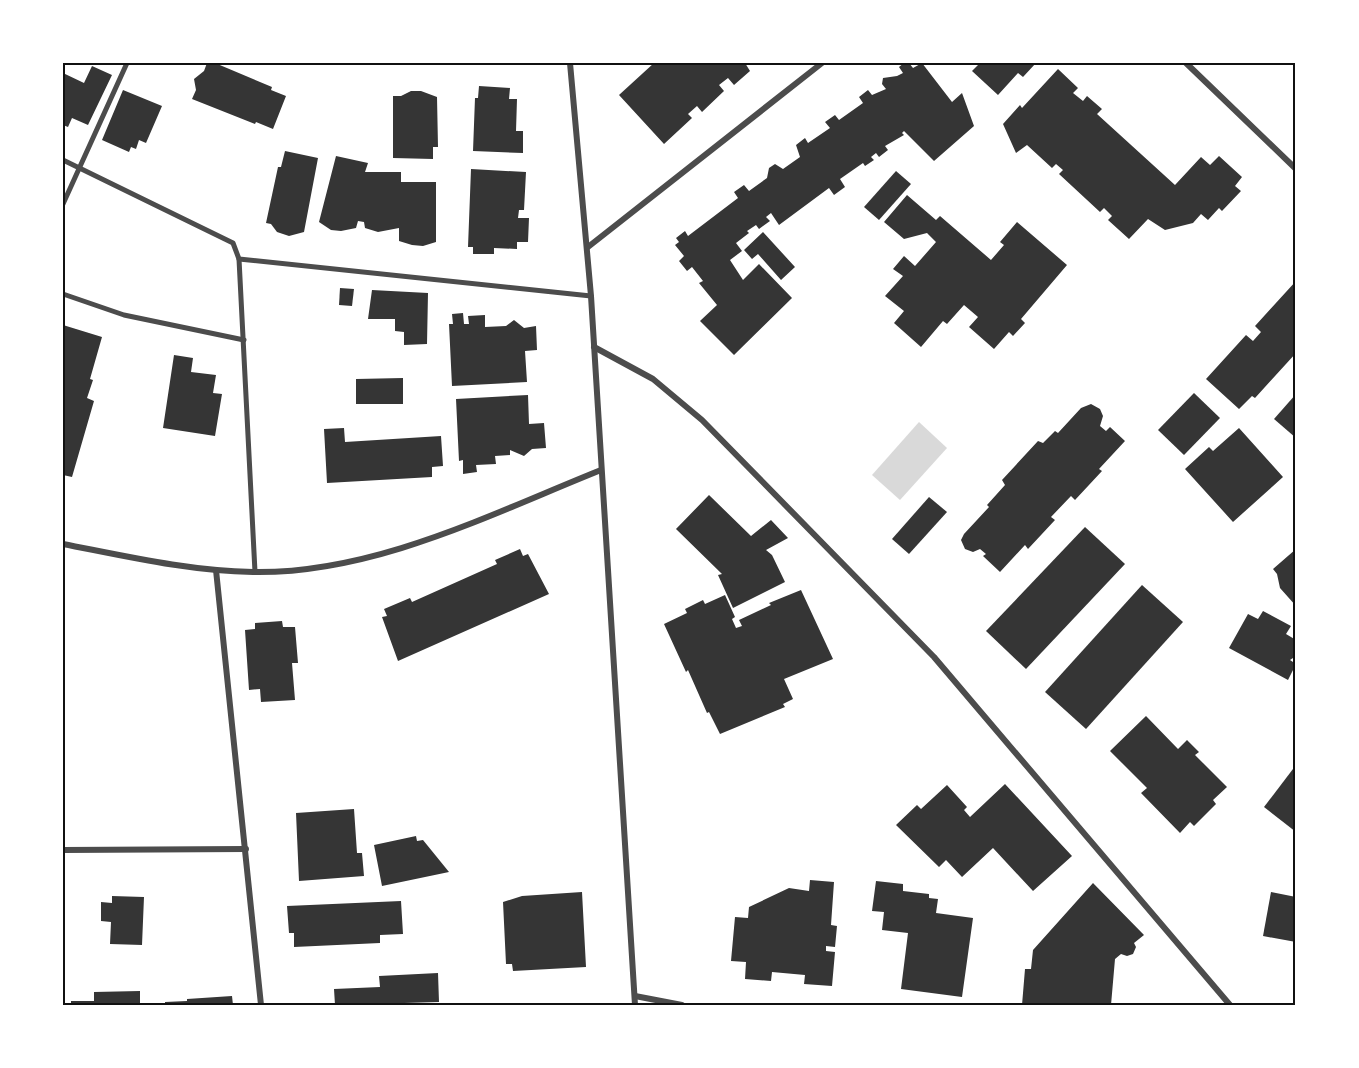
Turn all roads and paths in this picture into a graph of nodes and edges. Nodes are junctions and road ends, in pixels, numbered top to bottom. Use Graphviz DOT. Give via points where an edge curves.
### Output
graph roads {
  1 [pos="127,63"];
  2 [pos="570,63"];
  3 [pos="822,63"];
  4 [pos="1186,63"];
  5 [pos="63,160"];
  6 [pos="80,168"];
  7 [pos="1296,169"];
  8 [pos="63,204"];
  9 [pos="588,247"];
  10 [pos="239,259"];
  11 [pos="63,294"];
  12 [pos="591,296"];
  13 [pos="244,340"];
  14 [pos="594,346"];
  15 [pos="601,470"];
  16 [pos="63,544"];
  17 [pos="216,570"];
  18 [pos="255,572"];
  19 [pos="246,849"];
  20 [pos="63,850"];
  21 [pos="634,996"];
  22 [pos="261,1005"];
  23 [pos="635,1005"];
  24 [pos="682,1005"];
  25 [pos="1230,1005"];
  1 -- 6 [label="street"];
  2 -- 9 [label="street"];
  3 -- 9 [label="street"];
  4 -- 7 [label="street"];
  5 -- 6 [label="street"];
  6 -- 8 [label="street"];
  6 -- 10 [label="street" via="233,243"];
  9 -- 12 [label="street"];
  10 -- 12 [label="street"];
  10 -- 13 [label="street"];
  11 -- 13 [label="street" via="124,315"];
  12 -- 14 [label="street"];
  13 -- 18 [label="street"];
  14 -- 15 [label="street"];
  14 -- 25 [label="street" via="652,379 702,420 934,657"];
  15 -- 18 [label="street" via="378,555 320,567"];
  15 -- 21 [label="street"];
  16 -- 17 [label="street"];
  17 -- 18 [label="street"];
  17 -- 19 [label="street"];
  19 -- 20 [label="street"];
  19 -- 22 [label="street"];
  21 -- 23 [label="street"];
  21 -- 24 [label="street"];
}
